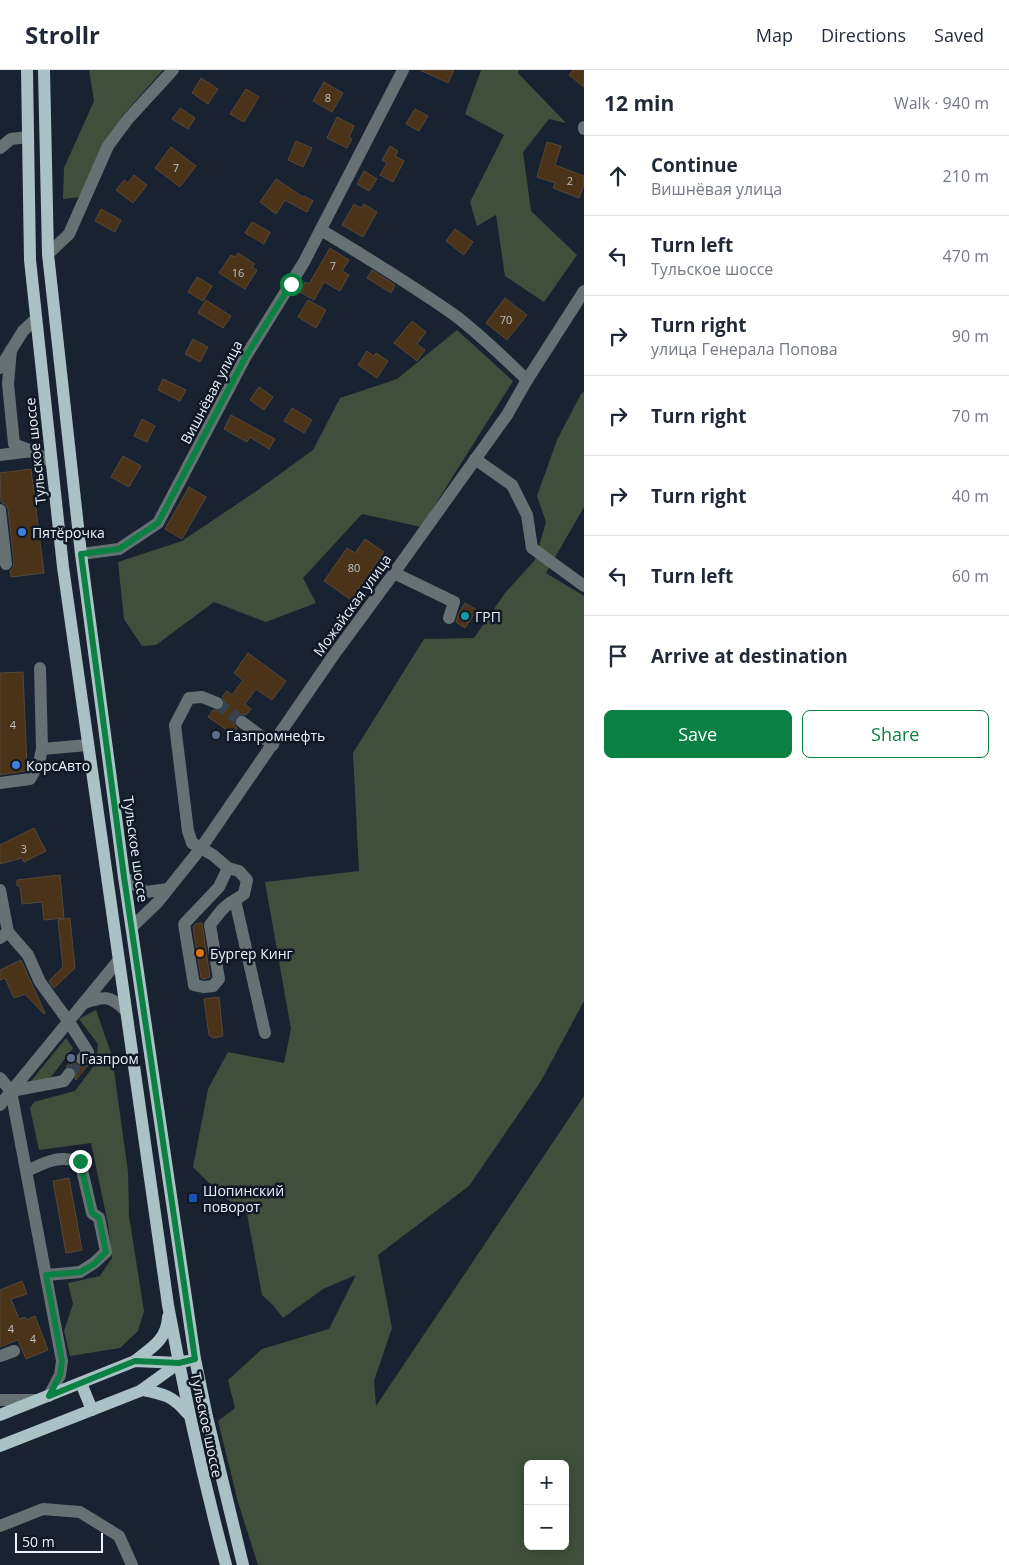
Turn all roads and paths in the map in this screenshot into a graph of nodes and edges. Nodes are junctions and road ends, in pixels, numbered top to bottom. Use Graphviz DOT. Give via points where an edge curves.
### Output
graph roads {
  1 [pos="27,70"];
  2 [pos="44,70"];
  3 [pos="173,70"];
  4 [pos="403,70"];
  5 [pos="28,137"];
  6 [pos="0,148"];
  7 [pos="321,230"];
  8 [pos="48,254"];
  9 [pos="584,291"];
  10 [pos="36,319"];
  11 [pos="11,350"];
  12 [pos="0,368"];
  13 [pos="527,380"];
  14 [pos="32,451"];
  15 [pos="0,455"];
  16 [pos="475,460"];
  17 [pos="51,462"];
  18 [pos="0,510"];
  19 [pos="81,554"];
  20 [pos="6,564"];
  21 [pos="394,573"];
  22 [pos="584,586"];
  23 [pos="449,618"];
  24 [pos="40,668"];
  25 [pos="218,703"];
  26 [pos="242,722"];
  27 [pos="88,745"];
  28 [pos="273,745"];
  29 [pos="42,749"];
  30 [pos="0,783"];
  31 [pos="201,848"];
  32 [pos="228,868"];
  33 [pos="124,877"];
  34 [pos="218,886"];
  35 [pos="168,889"];
  36 [pos="0,890"];
  37 [pos="232,901"];
  38 [pos="132,927"];
  39 [pos="4,935"];
  40 [pos="118,961"];
  41 [pos="84,1003"];
  42 [pos="125,1010"];
  43 [pos="69,1022"];
  44 [pos="265,1032"];
  45 [pos="82,1059"];
  46 [pos="69,1074"];
  47 [pos="0,1078"];
  48 [pos="12,1091"];
  49 [pos="0,1105"];
  50 [pos="27,1172"];
  51 [pos="46,1275"];
  52 [pos="168,1306"];
  53 [pos="14,1351"];
  54 [pos="0,1356"];
  55 [pos="195,1359"];
  56 [pos="135,1361"];
  57 [pos="179,1363"];
  58 [pos="81,1383"];
  59 [pos="143,1390"];
  60 [pos="1,1397"];
  61 [pos="43,1398"];
  62 [pos="92,1410"];
  63 [pos="0,1415"];
  64 [pos="189,1416"];
  65 [pos="0,1446"];
  66 [pos="0,1526"];
  67 [pos="132,1565"];
  68 [pos="226,1565"];
  69 [pos="243,1565"];
  1 -- 5 [label="main road, Тульское шоссе"];
  2 -- 8 [label="main road, Тульское шоссе"];
  3 -- 8 [label="street" via="108,146 69,234"];
  4 -- 7 [label="street, Вишнёвая улица"];
  5 -- 6 [label="street" via="11,139"];
  5 -- 10 [label="main road, Тульское шоссе" via="30,260"];
  7 -- 13 [label="street" via="454,315"];
  7 -- 19 [label="street, Вишнёвая улица" via="246,356 158,523 119,549"];
  8 -- 19 [label="main road, Тульское шоссе"];
  9 -- 13 [label="street, Можайская улица"];
  10 -- 11 [label="street" via="23,331"];
  10 -- 17 [label="main road, Тульское шоссе"];
  11 -- 12 [label="street"];
  11 -- 14 [label="street" via="8,384 14,444"];
  13 -- 16 [label="street, Можайская улица"];
  14 -- 15 [label="street"];
  14 -- 17 [label="street"];
  16 -- 21 [label="street, Можайская улица"];
  16 -- 22 [label="street" via="512,485 526,516 532,548"];
  17 -- 27 [label="main road, Тульское шоссе"];
  18 -- 20 [label="street"];
  19 -- 33 [label="main road, Тульское шоссе"];
  21 -- 23 [label="street" via="454,602"];
  21 -- 28 [label="street, Можайская улица" via="332,656"];
  24 -- 29 [label="street"];
  25 -- 31 [label="street" via="202,697 189,698 175,725 188,831 192,843"];
  26 -- 28 [label="street"];
  27 -- 29 [label="street"];
  27 -- 40 [label="main road, Тульское шоссе"];
  28 -- 31 [label="street, Можайская улица"];
  29 -- 30 [label="street" via="40,763 30,780"];
  31 -- 32 [label="street"];
  31 -- 35 [label="street, Можайская улица"];
  32 -- 34 [label="street"];
  32 -- 37 [label="street" via="239,870 247,880 244,894"];
  33 -- 35 [label="street" via="146,892"];
  33 -- 38 [label="main road, Тульское шоссе"];
  34 -- 37 [label="street"];
  34 -- 37 [label="street" via="184,924 194,985 213,986 219,979 210,925"];
  35 -- 38 [label="street, Можайская улица"];
  36 -- 39 [label="street"];
  37 -- 44 [label="street"];
  38 -- 55 [label="main road, Тульское шоссе"];
  39 -- 43 [label="street" via="28,955 40,982"];
  40 -- 41 [label="street"];
  40 -- 42 [label="main road, Тульское шоссе"];
  41 -- 42 [label="street" via="108,998"];
  41 -- 43 [label="street"];
  42 -- 52 [label="main road, Тульское шоссе"];
  43 -- 45 [label="street" via="88,1052"];
  43 -- 48 [label="street"];
  46 -- 48 [label="street" via="64,1081"];
  47 -- 48 [label="street"];
  48 -- 49 [label="street"];
  48 -- 50 [label="street"];
  50 -- 51 [label="street"];
  50 -- 51 [label="street" via="50,1160 80,1161 92,1213 99,1218 102,1230 106,1252 94,1264 80,1272"];
  51 -- 61 [label="street" via="62,1361 60,1375"];
  52 -- 56 [label="main road" via="161,1340"];
  52 -- 57 [label="main road, Тульское шоссе"];
  53 -- 54 [label="street"];
  55 -- 57 [label="main road"];
  55 -- 69 [label="main road, Тульское шоссе"];
  56 -- 57 [label="main road"];
  56 -- 58 [label="main road"];
  57 -- 59 [label="main road"];
  57 -- 64 [label="main road, Тульское шоссе"];
  58 -- 61 [label="main road"];
  58 -- 62 [label="main road"];
  59 -- 62 [label="main road"];
  59 -- 64 [label="main road" via="160,1393 178,1402"];
  60 -- 61 [label="street"];
  61 -- 63 [label="main road"];
  62 -- 65 [label="main road"];
  64 -- 68 [label="main road, Тульское шоссе"];
  66 -- 67 [label="street" via="42,1509 80,1512 119,1536"];
}
